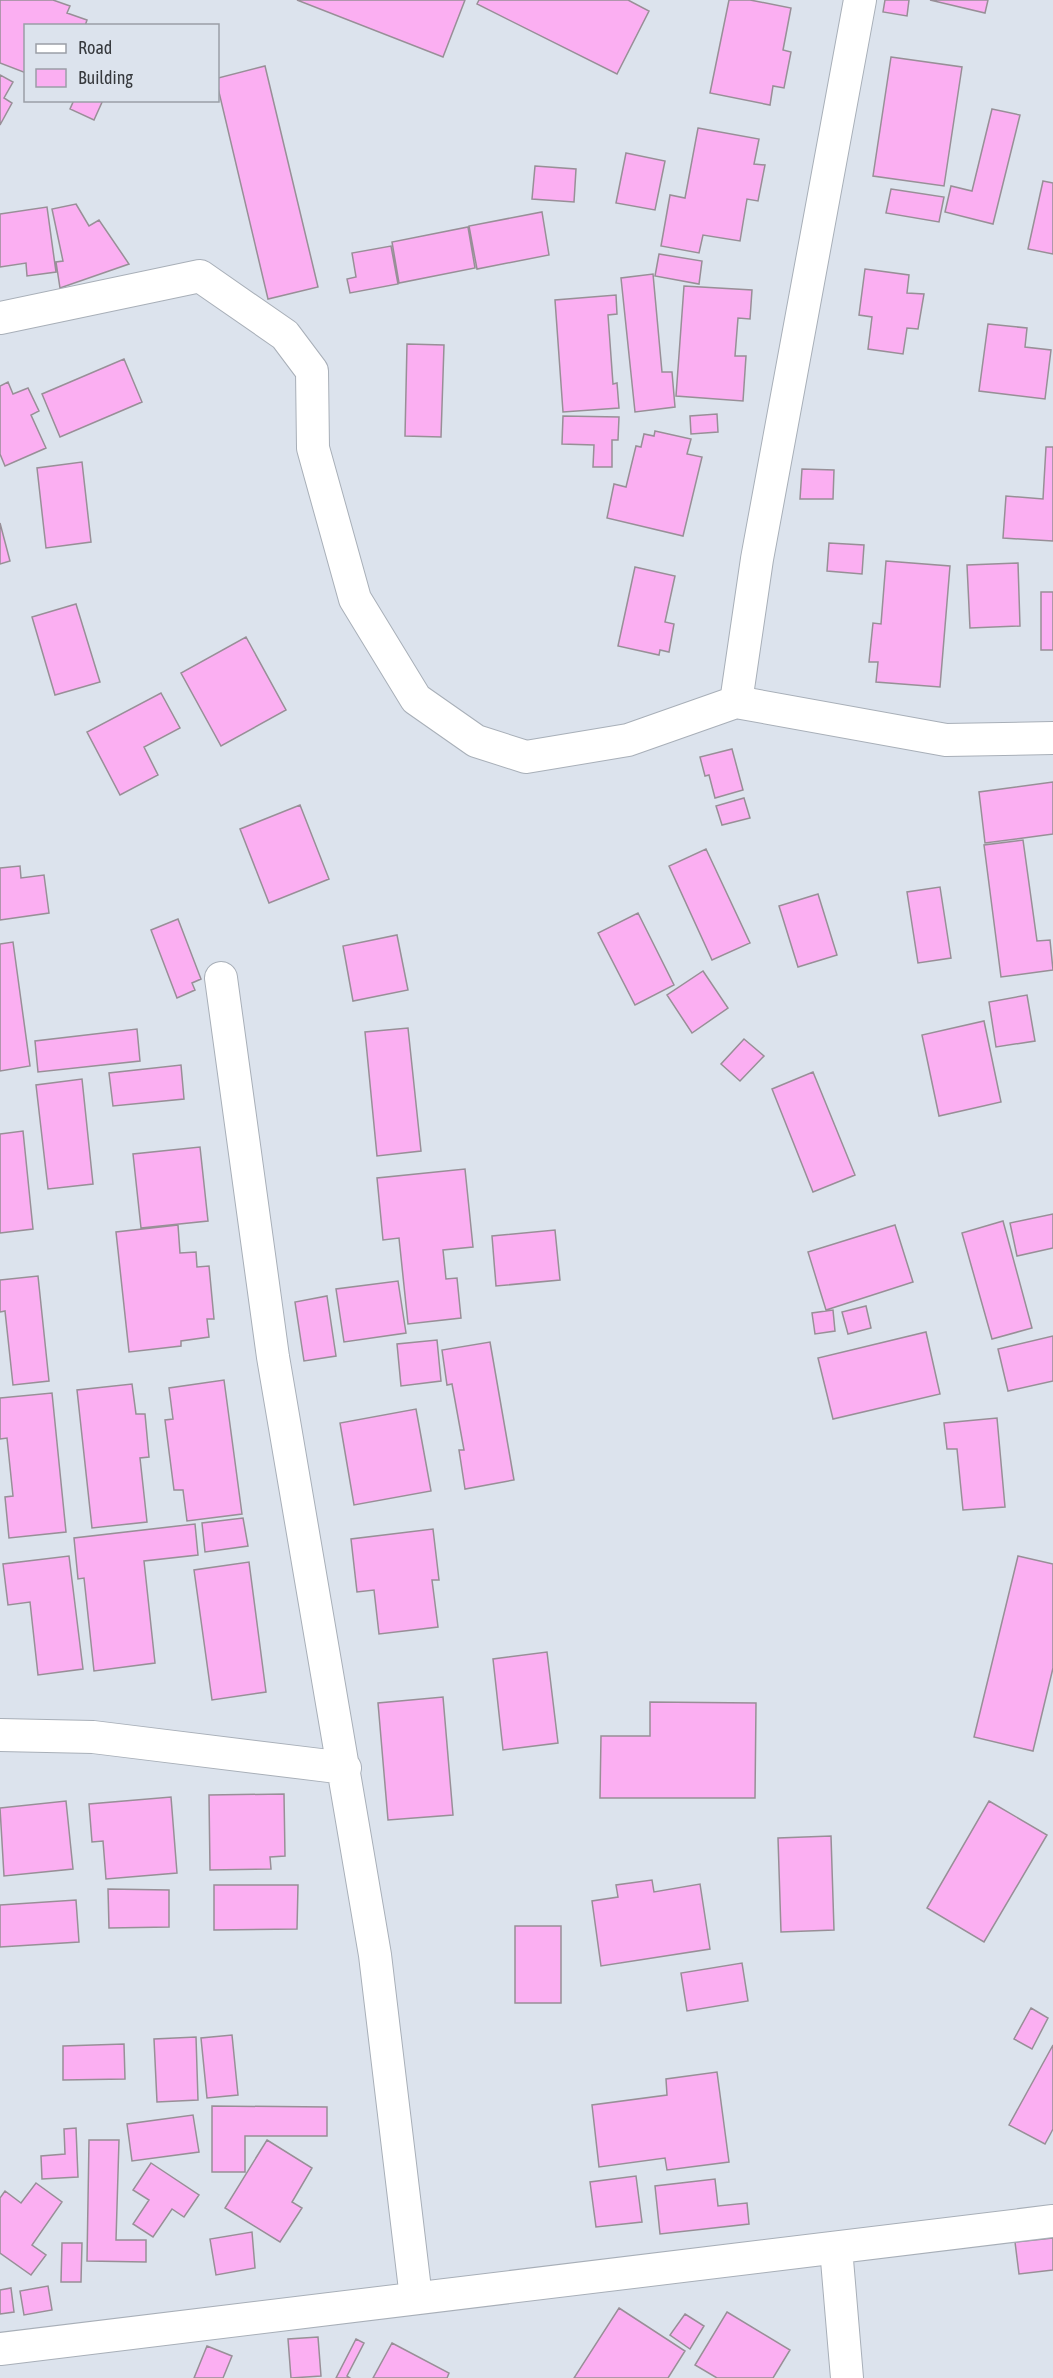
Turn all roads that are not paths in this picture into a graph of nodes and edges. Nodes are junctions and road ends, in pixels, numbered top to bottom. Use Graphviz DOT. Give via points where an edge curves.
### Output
graph roads {
  1 [pos="860,0"];
  2 [pos="0,318"];
  3 [pos="736,702"];
  4 [pos="1053,738"];
  5 [pos="221,978"];
  6 [pos="0,1735"];
  7 [pos="345,1768"];
  8 [pos="1053,2221"];
  9 [pos="836,2248"];
  10 [pos="416,2298"];
  11 [pos="0,2349"];
  12 [pos="847,2378"];
  1 -- 3 [label="street" via="757,560"];
  2 -- 3 [label="street" via="200,276 285,335 312,371 313,448 355,599 416,699 476,741 526,757 628,740"];
  3 -- 4 [label="street" via="946,740"];
  5 -- 7 [label="street" via="273,1357"];
  6 -- 7 [label="street" via="93,1737"];
  7 -- 10 [label="street" via="375,1955"];
  8 -- 9 [label="street"];
  9 -- 10 [label="street"];
  9 -- 12 [label="street"];
  10 -- 11 [label="street"];
}
